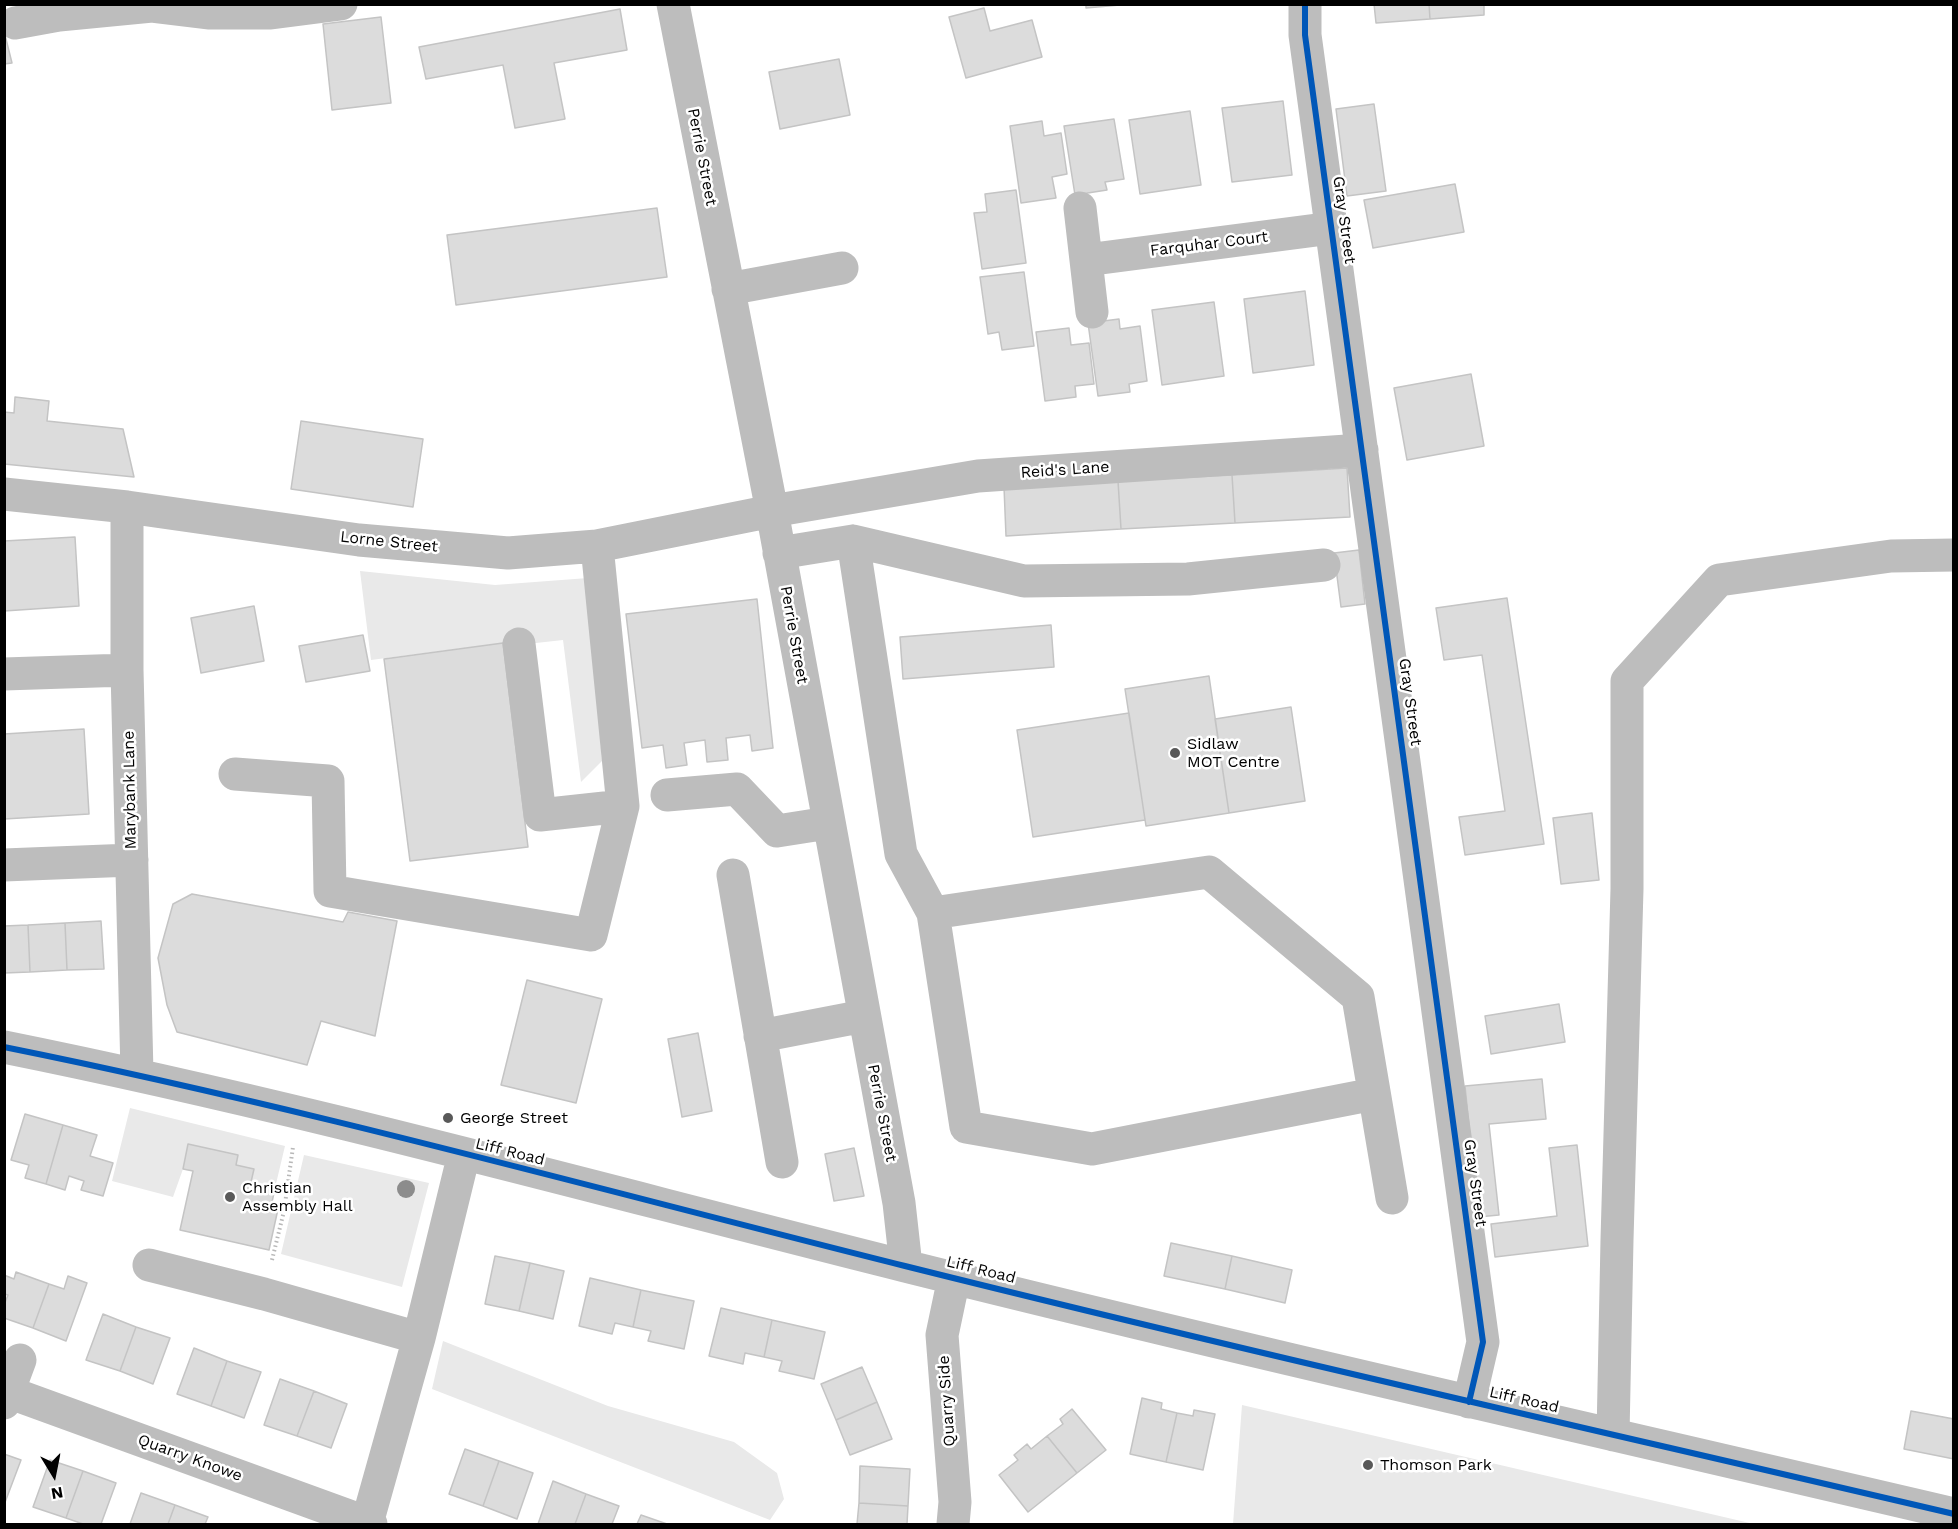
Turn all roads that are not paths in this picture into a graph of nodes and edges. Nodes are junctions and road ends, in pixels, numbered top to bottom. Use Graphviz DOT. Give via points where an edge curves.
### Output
graph roads {
  1 [pos="340,4"];
  2 [pos="673,4"];
  3 [pos="1305,4"];
  4 [pos="15,23"];
  5 [pos="1080,208"];
  6 [pos="1332,228"];
  7 [pos="1086,260"];
  8 [pos="842,268"];
  9 [pos="728,289"];
  10 [pos="1092,312"];
  11 [pos="1362,450"];
  12 [pos="4,494"];
  13 [pos="127,507"];
  14 [pos="772,511"];
  15 [pos="853,541"];
  16 [pos="597,546"];
  17 [pos="779,553"];
  18 [pos="1953,555"];
  19 [pos="1324,565"];
  20 [pos="519,644"];
  21 [pos="127,670"];
  22 [pos="4,674"];
  23 [pos="235,774"];
  24 [pos="667,795"];
  25 [pos="623,806"];
  26 [pos="828,823"];
  27 [pos="132,860"];
  28 [pos="4,865"];
  29 [pos="733,875"];
  30 [pos="933,913"];
  31 [pos="864,1016"];
  32 [pos="760,1036"];
  33 [pos="4,1047"];
  34 [pos="136,1073"];
  35 [pos="1374,1094"];
  36 [pos="464,1154"];
  37 [pos="782,1162"];
  38 [pos="1392,1198"];
  39 [pos="149,1264"];
  40 [pos="906,1266"];
  41 [pos="954,1278"];
  42 [pos="419,1338"];
  43 [pos="20,1360"];
  44 [pos="6,1398"];
  45 [pos="1469,1402"];
  46 [pos="1613,1435"];
  47 [pos="1953,1514"];
  48 [pos="369,1524"];
  49 [pos="953,1524"];
  1 -- 4 [label="street" via="271,13 152,6"];
  2 -- 9 [label="street, Perrie Street"];
  3 -- 6 [label="street, Gray Street" via="1305,35"];
  5 -- 7 [label="street"];
  6 -- 7 [label="street, Farquhar Court"];
  6 -- 11 [label="street, Gray Street"];
  7 -- 10 [label="street"];
  8 -- 9 [label="street"];
  9 -- 14 [label="street, Perrie Street"];
  11 -- 14 [label="street, Reid's Lane" via="978,476"];
  11 -- 45 [label="street, Gray Street" via="1483,1342"];
  12 -- 13 [label="street, Lorne Street"];
  13 -- 16 [label="street, Lorne Street" via="359,540 508,553"];
  13 -- 21 [label="street, Marybank Lane"];
  14 -- 16 [label="street, Lorne Street"];
  14 -- 17 [label="street, Perrie Street"];
  15 -- 17 [label="street"];
  15 -- 19 [label="street" via="1024,581 1188,579"];
  15 -- 30 [label="street" via="901,854"];
  16 -- 25 [label="street"];
  17 -- 26 [label="street, Perrie Street"];
  18 -- 46 [label="street" via="1891,556 1719,580 1627,681 1627,889"];
  20 -- 25 [label="street" via="540,815"];
  21 -- 22 [label="street"];
  21 -- 27 [label="street, Marybank Lane"];
  23 -- 25 [label="street" via="328,781 330,891 591,935"];
  24 -- 26 [label="street" via="737,789 777,831"];
  26 -- 31 [label="street, Perrie Street"];
  27 -- 28 [label="street"];
  27 -- 34 [label="street, Marybank Lane"];
  29 -- 32 [label="street"];
  30 -- 35 [label="street" via="1209,872 1358,997"];
  30 -- 35 [label="street" via="966,1127 1092,1149"];
  31 -- 32 [label="street"];
  31 -- 40 [label="street, Perrie Street" via="899,1203"];
  32 -- 37 [label="street"];
  33 -- 34 [label="street, Liff Road"];
  34 -- 36 [label="street, Liff Road"];
  35 -- 38 [label="street"];
  36 -- 40 [label="street, Liff Road"];
  36 -- 42 [label="street"];
  39 -- 42 [label="street"];
  40 -- 41 [label="street, Liff Road"];
  41 -- 45 [label="street, Liff Road"];
  41 -- 49 [label="street, Quarry Side" via="942,1335 955,1502"];
  42 -- 48 [label="street"];
  43 -- 44 [label="street, Quarry Knowe"];
  44 -- 48 [label="street, Quarry Knowe"];
  45 -- 46 [label="street, Liff Road"];
  46 -- 47 [label="street, Liff Road"];
}
